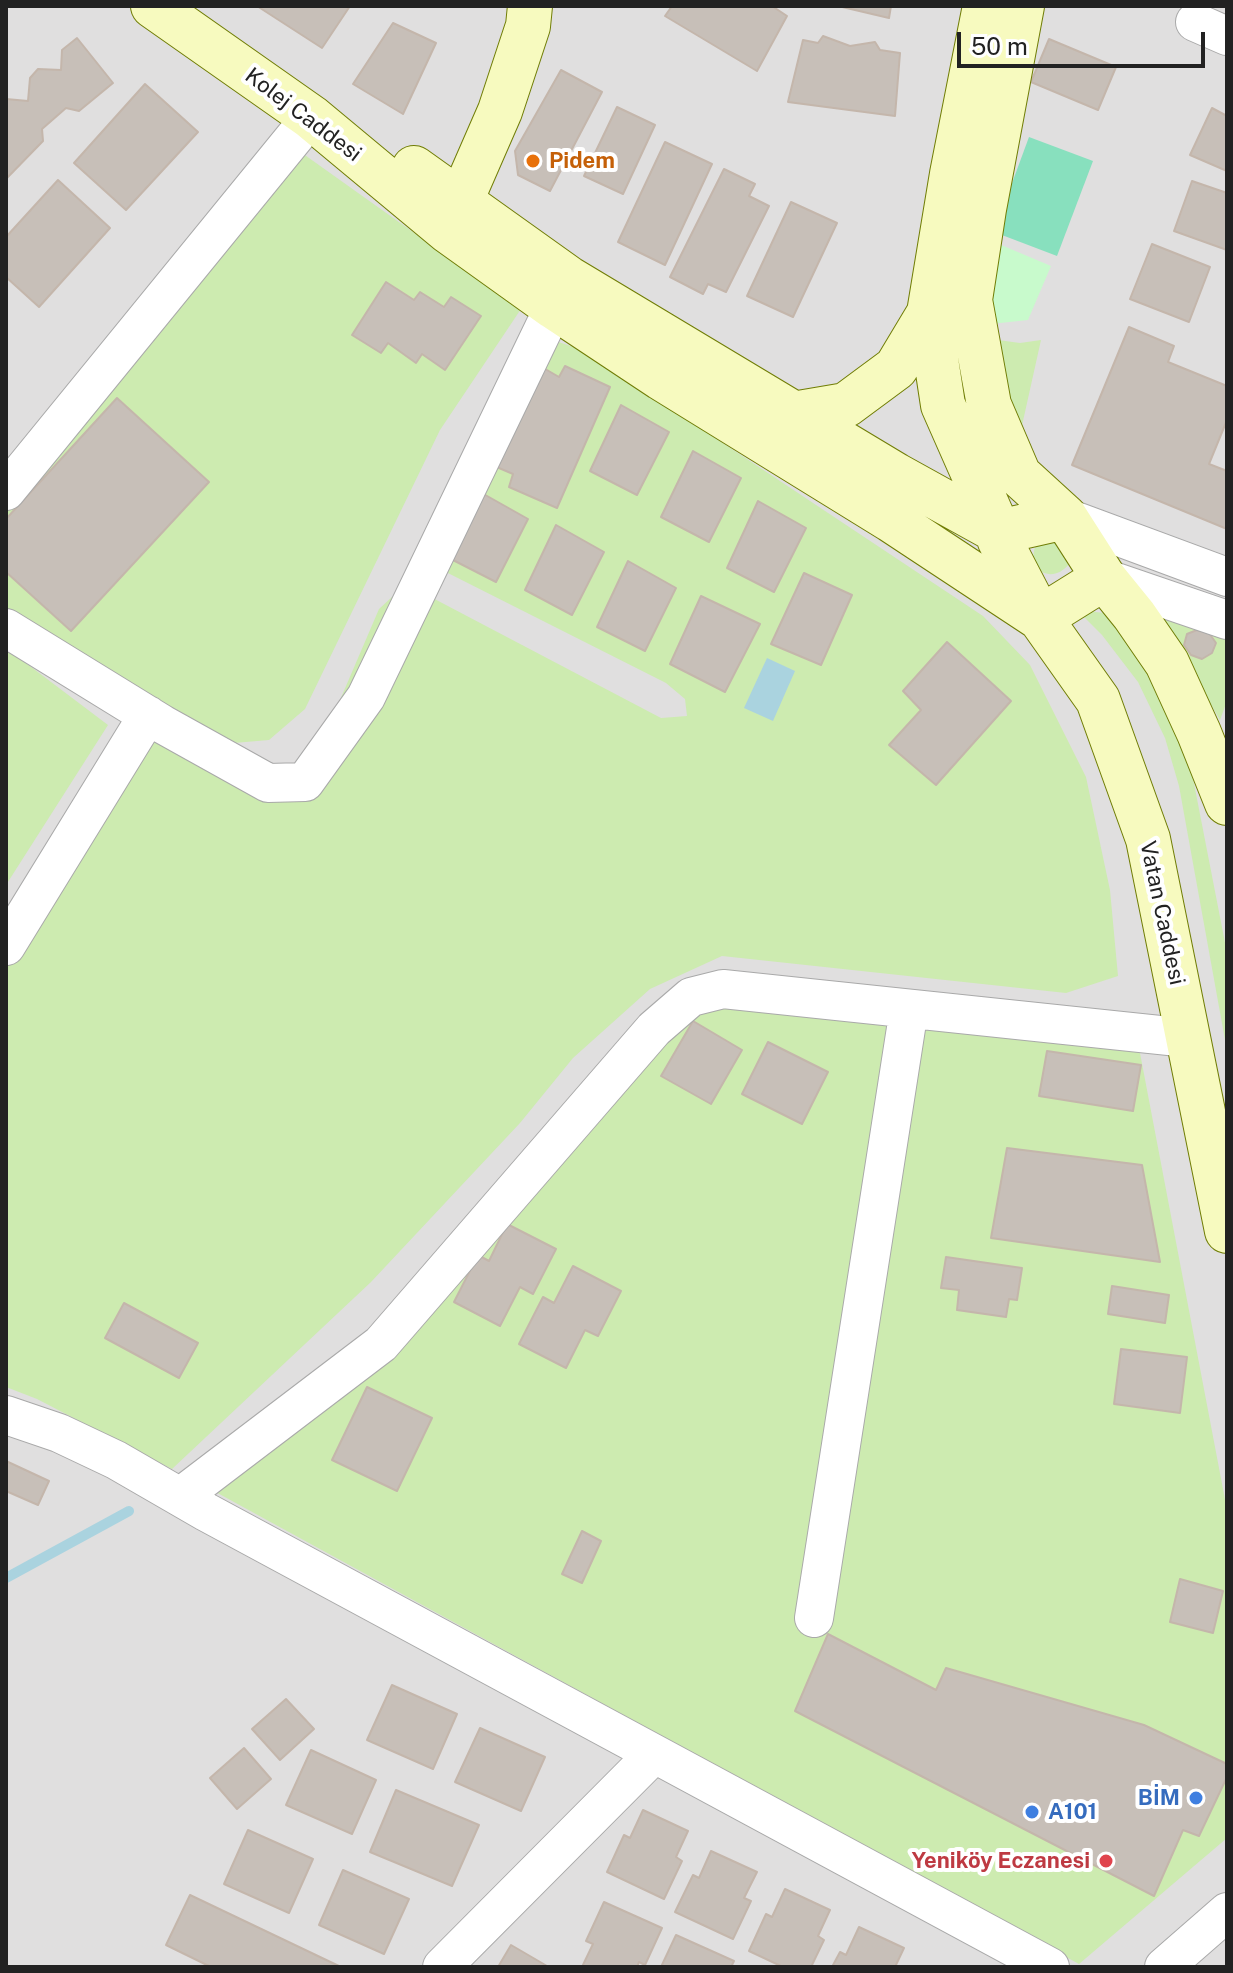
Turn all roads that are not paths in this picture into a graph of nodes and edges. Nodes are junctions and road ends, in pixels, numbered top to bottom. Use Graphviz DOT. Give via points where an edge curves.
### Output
graph roads {
  1 [pos="153,6"];
  2 [pos="179,6"];
  3 [pos="530,6"];
  4 [pos="985,6"];
  5 [pos="1022,6"];
  6 [pos="311,117"];
  7 [pos="454,216"];
  8 [pos="554,307"];
  9 [pos="929,313"];
  10 [pos="793,414"];
  11 [pos="6,491"];
  12 [pos="1065,517"];
  13 [pos="999,532"];
  14 [pos="1227,577"];
  15 [pos="1104,578"];
  16 [pos="1040,618"];
  17 [pos="1227,620"];
  18 [pos="6,628"];
  19 [pos="148,715"];
  20 [pos="1227,799"];
  21 [pos="6,946"];
  22 [pos="909,1009"];
  23 [pos="1188,1038"];
  24 [pos="1227,1231"];
  25 [pos="6,1415"];
  26 [pos="180,1497"];
  27 [pos="814,1618"];
  28 [pos="654,1754"];
  29 [pos="1227,1912"];
  30 [pos="442,1967"];
  31 [pos="1050,1967"];
  32 [pos="1164,1967"];
  1 -- 6 [label="street, Kolej Caddesi"];
  2 -- 7 [label="street, Kolej Caddesi" via="319,100"];
  3 -- 7 [label="street" via="500,111"];
  4 -- 9 [label="street"];
  5 -- 12 [label="street" via="970,300 989,405 1019,475"];
  6 -- 7 [label="street, Kolej Caddesi"];
  6 -- 11 [label="street"];
  7 -- 8 [label="street"];
  7 -- 10 [label="street"];
  8 -- 16 [label="street"];
  8 -- 19 [label="street" via="366,697 305,782 268,783"];
  9 -- 10 [label="street" via="896,368 846,405"];
  9 -- 13 [label="street" via="943,405"];
  10 -- 13 [label="street"];
  12 -- 13 [label="street"];
  12 -- 14 [label="street"];
  12 -- 15 [label="street"];
  13 -- 16 [label="street"];
  15 -- 16 [label="street"];
  15 -- 17 [label="street"];
  15 -- 20 [label="street" via="1167,663"];
  16 -- 23 [label="street, Vatan Caddesi" via="1098,700 1148,839"];
  18 -- 19 [label="street"];
  19 -- 21 [label="street"];
  22 -- 23 [label="street"];
  22 -- 26 [label="street" via="723,989 691,997 654,1029 381,1344"];
  22 -- 27 [label="street"];
  23 -- 24 [label="street, Vatan Caddesi"];
  25 -- 26 [label="street" via="59,1433"];
  26 -- 28 [label="street"];
  28 -- 30 [label="street"];
  28 -- 31 [label="street"];
  29 -- 32 [label="street"];
}
